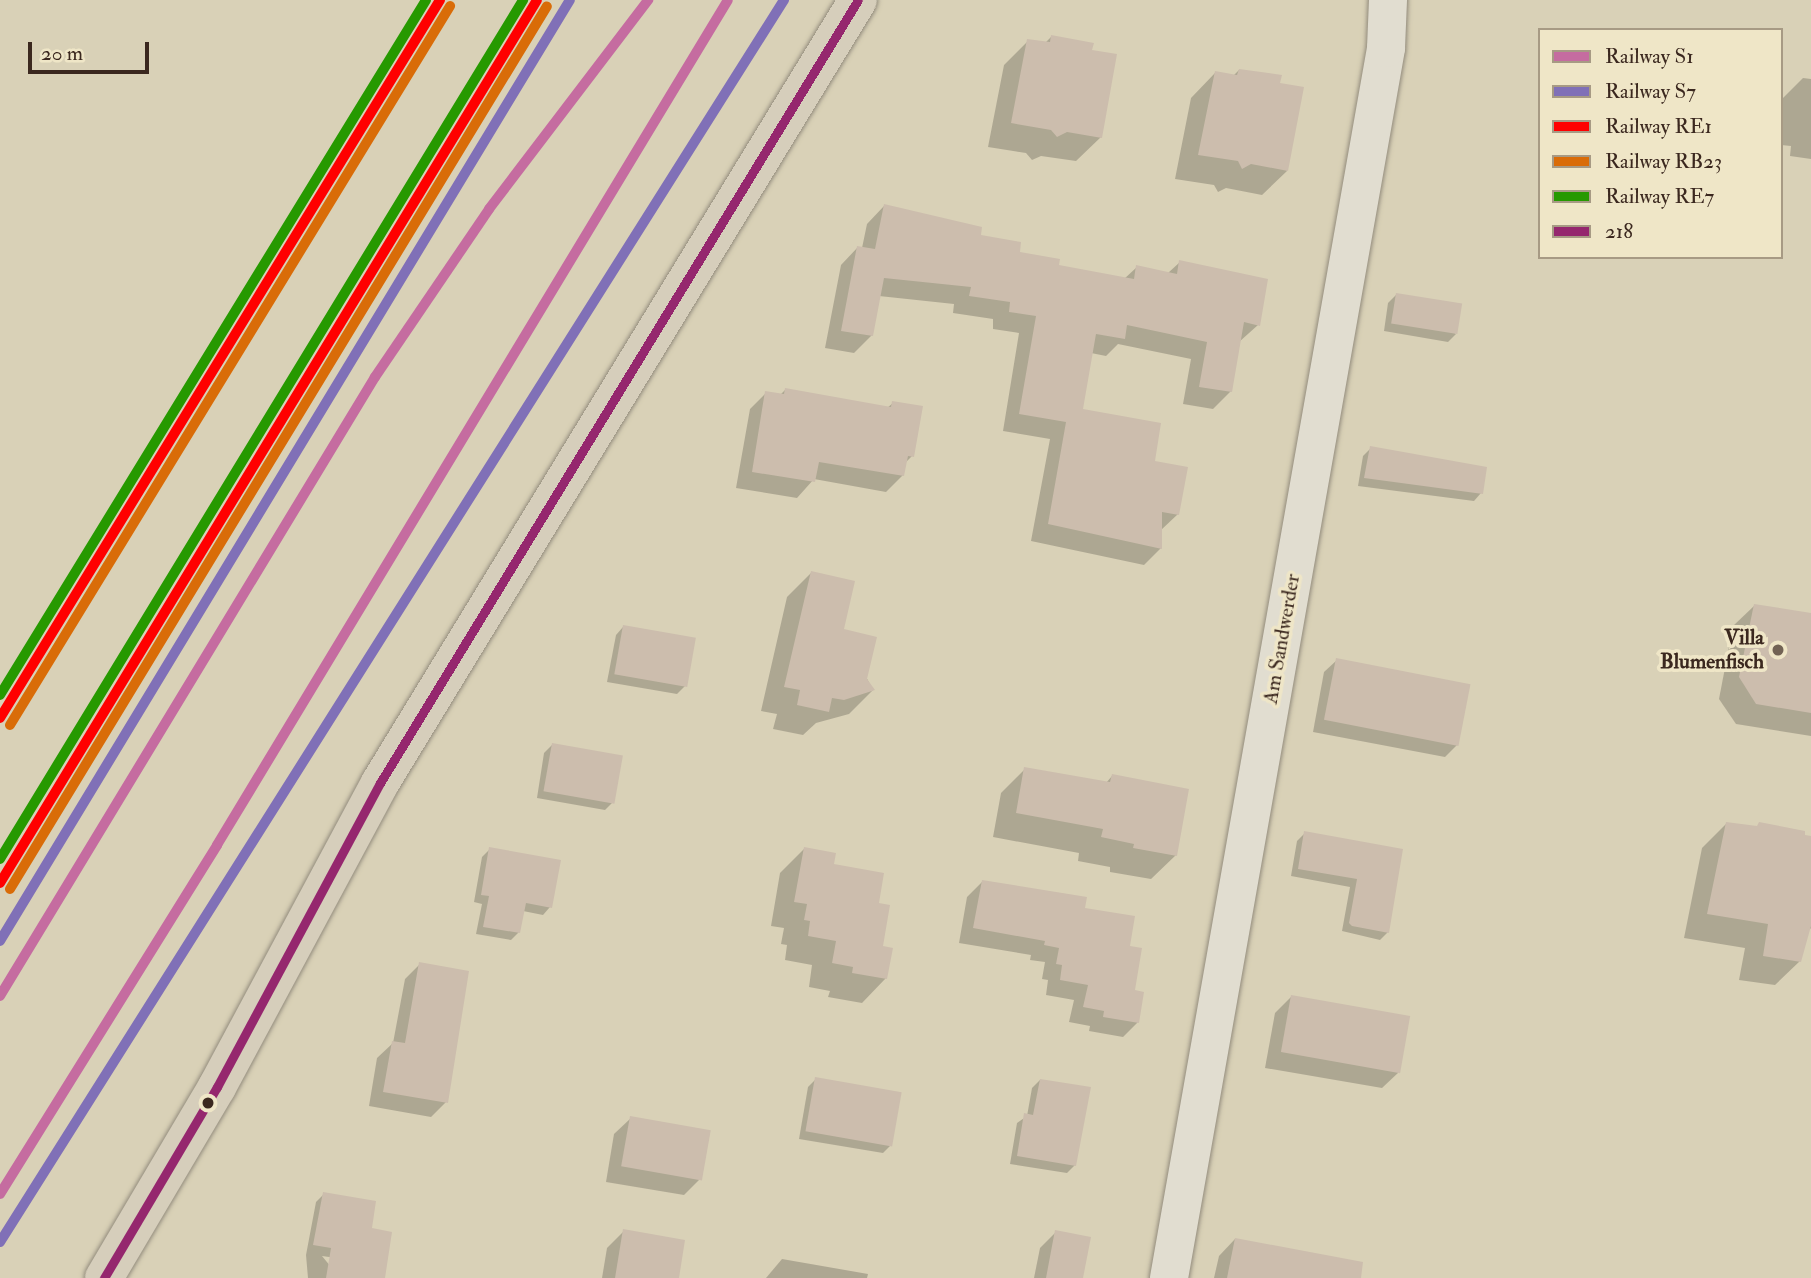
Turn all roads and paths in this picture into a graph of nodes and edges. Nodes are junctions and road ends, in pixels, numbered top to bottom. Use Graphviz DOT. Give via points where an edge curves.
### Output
graph roads {
  1 [pos="858,0"];
  2 [pos="1388,0"];
  3 [pos="104,1278"];
  4 [pos="1169,1278"];
  1 -- 3 [label="main road" via="380,783 217,1087"];
  2 -- 4 [label="street, Am Sandwerder" via="1384,62"];
}
